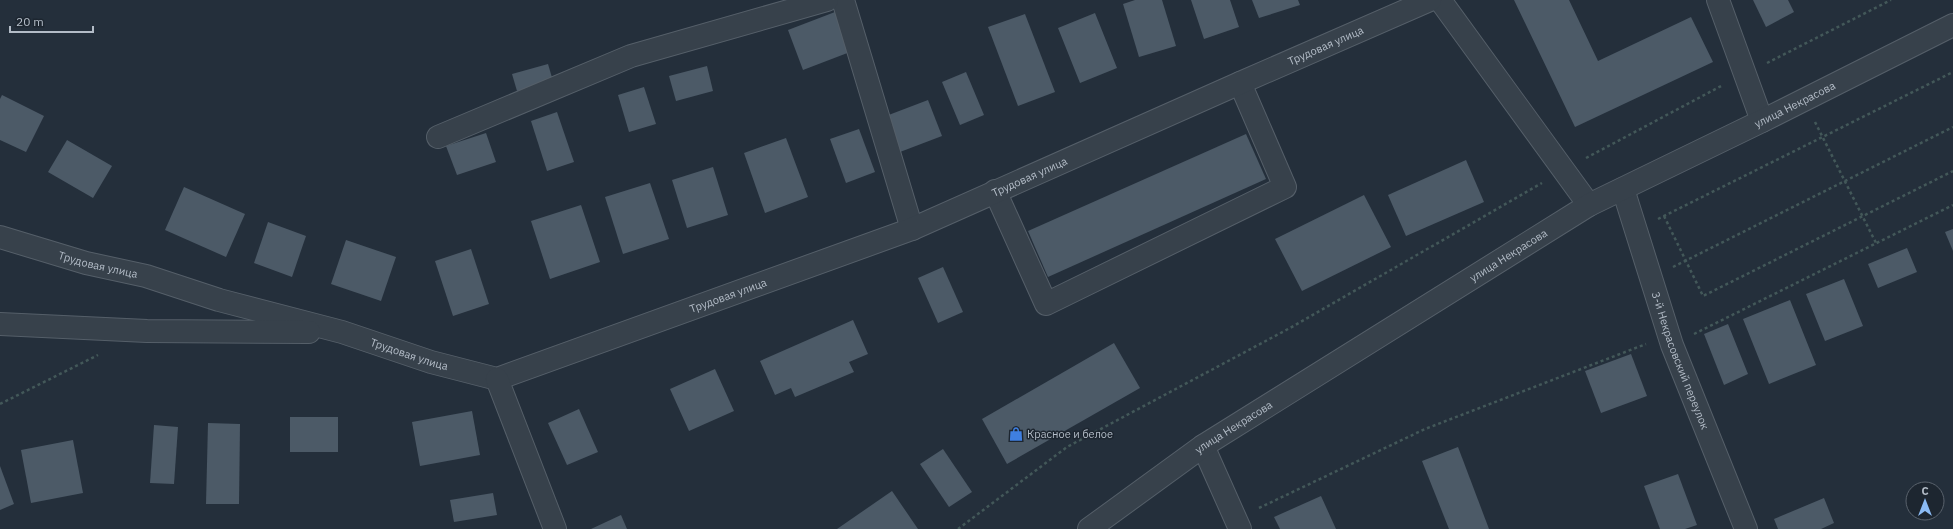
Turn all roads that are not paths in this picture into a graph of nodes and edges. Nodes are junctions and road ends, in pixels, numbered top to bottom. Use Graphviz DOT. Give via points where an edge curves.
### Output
graph roads {
  1 [pos="827,0"];
  2 [pos="843,0"];
  3 [pos="1430,0"];
  4 [pos="1440,0"];
  5 [pos="1718,0"];
  6 [pos="1953,25"];
  7 [pos="1240,83"];
  8 [pos="1762,121"];
  9 [pos="438,137"];
  10 [pos="1623,189"];
  11 [pos="995,191"];
  12 [pos="1589,205"];
  13 [pos="912,229"];
  14 [pos="0,238"];
  15 [pos="0,324"];
  16 [pos="342,332"];
  17 [pos="497,378"];
  18 [pos="1203,446"];
  19 [pos="1238,524"];
  20 [pos="555,529"];
  21 [pos="1089,529"];
  22 [pos="1746,529"];
  1 -- 9 [label="street" via="632,56"];
  2 -- 13 [label="street"];
  3 -- 7 [label="street, Трудовая улица"];
  4 -- 12 [label="street"];
  5 -- 8 [label="street"];
  6 -- 8 [label="street, улица Некрасова"];
  7 -- 11 [label="street, Трудовая улица"];
  7 -- 11 [label="street" via="1285,187 1046,304"];
  8 -- 10 [label="street, улица Некрасова"];
  10 -- 12 [label="street, улица Некрасова"];
  10 -- 22 [label="street, 3-й Некрасовский переулок" via="1672,345"];
  11 -- 13 [label="street, Трудовая улица"];
  12 -- 18 [label="street, улица Некрасова"];
  13 -- 17 [label="street, Трудовая улица"];
  14 -- 16 [label="street, Трудовая улица" via="86,263 146,276 219,300"];
  15 -- 16 [label="street" via="147,331"];
  16 -- 17 [label="street, Трудовая улица" via="430,362"];
  17 -- 20 [label="street"];
  18 -- 19 [label="street"];
  18 -- 21 [label="street, улица Некрасова"];
}
